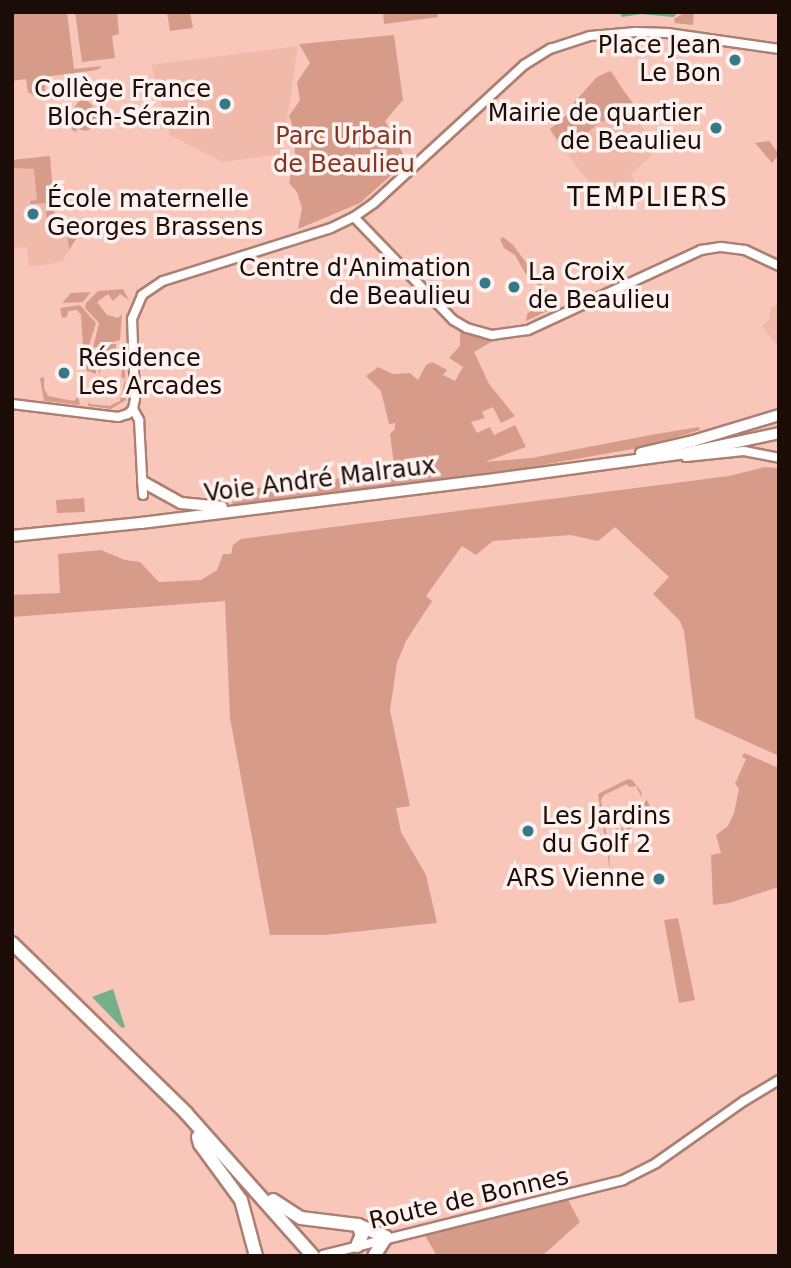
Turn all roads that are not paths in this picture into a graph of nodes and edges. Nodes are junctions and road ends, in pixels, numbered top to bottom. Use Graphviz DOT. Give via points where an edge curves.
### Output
graph roads {
  1 [pos="779,49"];
  2 [pos="354,217"];
  3 [pos="779,266"];
  4 [pos="12,404"];
  5 [pos="131,411"];
  6 [pos="779,415"];
  7 [pos="779,431"];
  8 [pos="779,458"];
  9 [pos="582,466"];
  10 [pos="143,482"];
  11 [pos="159,491"];
  12 [pos="143,495"];
  13 [pos="261,508"];
  14 [pos="12,536"];
  15 [pos="12,943"];
  16 [pos="12,953"];
  17 [pos="779,1080"];
  18 [pos="198,1137"];
  19 [pos="237,1167"];
  20 [pos="358,1225"];
  21 [pos="386,1237"];
  22 [pos="359,1245"];
  23 [pos="254,1252"];
  24 [pos="318,1255"];
  25 [pos="303,1256"];
  26 [pos="373,1256"];
  1 -- 2 [label="street" via="647,32 601,34 558,46 524,65"];
  2 -- 3 [label="street" via="453,320 492,335 533,328 701,250 745,250"];
  2 -- 5 [label="street" via="163,281 142,295 132,319"];
  4 -- 5 [label="street" via="118,417"];
  5 -- 10 [label="street" via="139,420"];
  6 -- 9 [label="main road" via="693,441"];
  7 -- 9 [label="main road, Voie André Malraux" via="686,453"];
  8 -- 9 [label="street" via="734,451"];
  9 -- 13 [label="main road, Voie André Malraux"];
  10 -- 11 [label="main road"];
  10 -- 12 [label="street"];
  11 -- 12 [label="main road"];
  11 -- 13 [label="main road" via="197,507"];
  13 -- 14 [label="main road, Voie André Malraux"];
  15 -- 19 [label="highway"];
  16 -- 18 [label="highway"];
  17 -- 21 [label="street, Route de Bonnes" via="623,1180"];
  18 -- 23 [label="highway" via="240,1200"];
  18 -- 25 [label="highway"];
  19 -- 20 [label="highway" via="289,1213 312,1221"];
  19 -- 24 [label="highway"];
  20 -- 21 [label="highway"];
  20 -- 22 [label="highway"];
  21 -- 22 [label="street, Route de Bonnes"];
  21 -- 26 [label="highway"];
  22 -- 24 [label="street, Route de Bonnes"];
  22 -- 26 [label="highway"];
}
